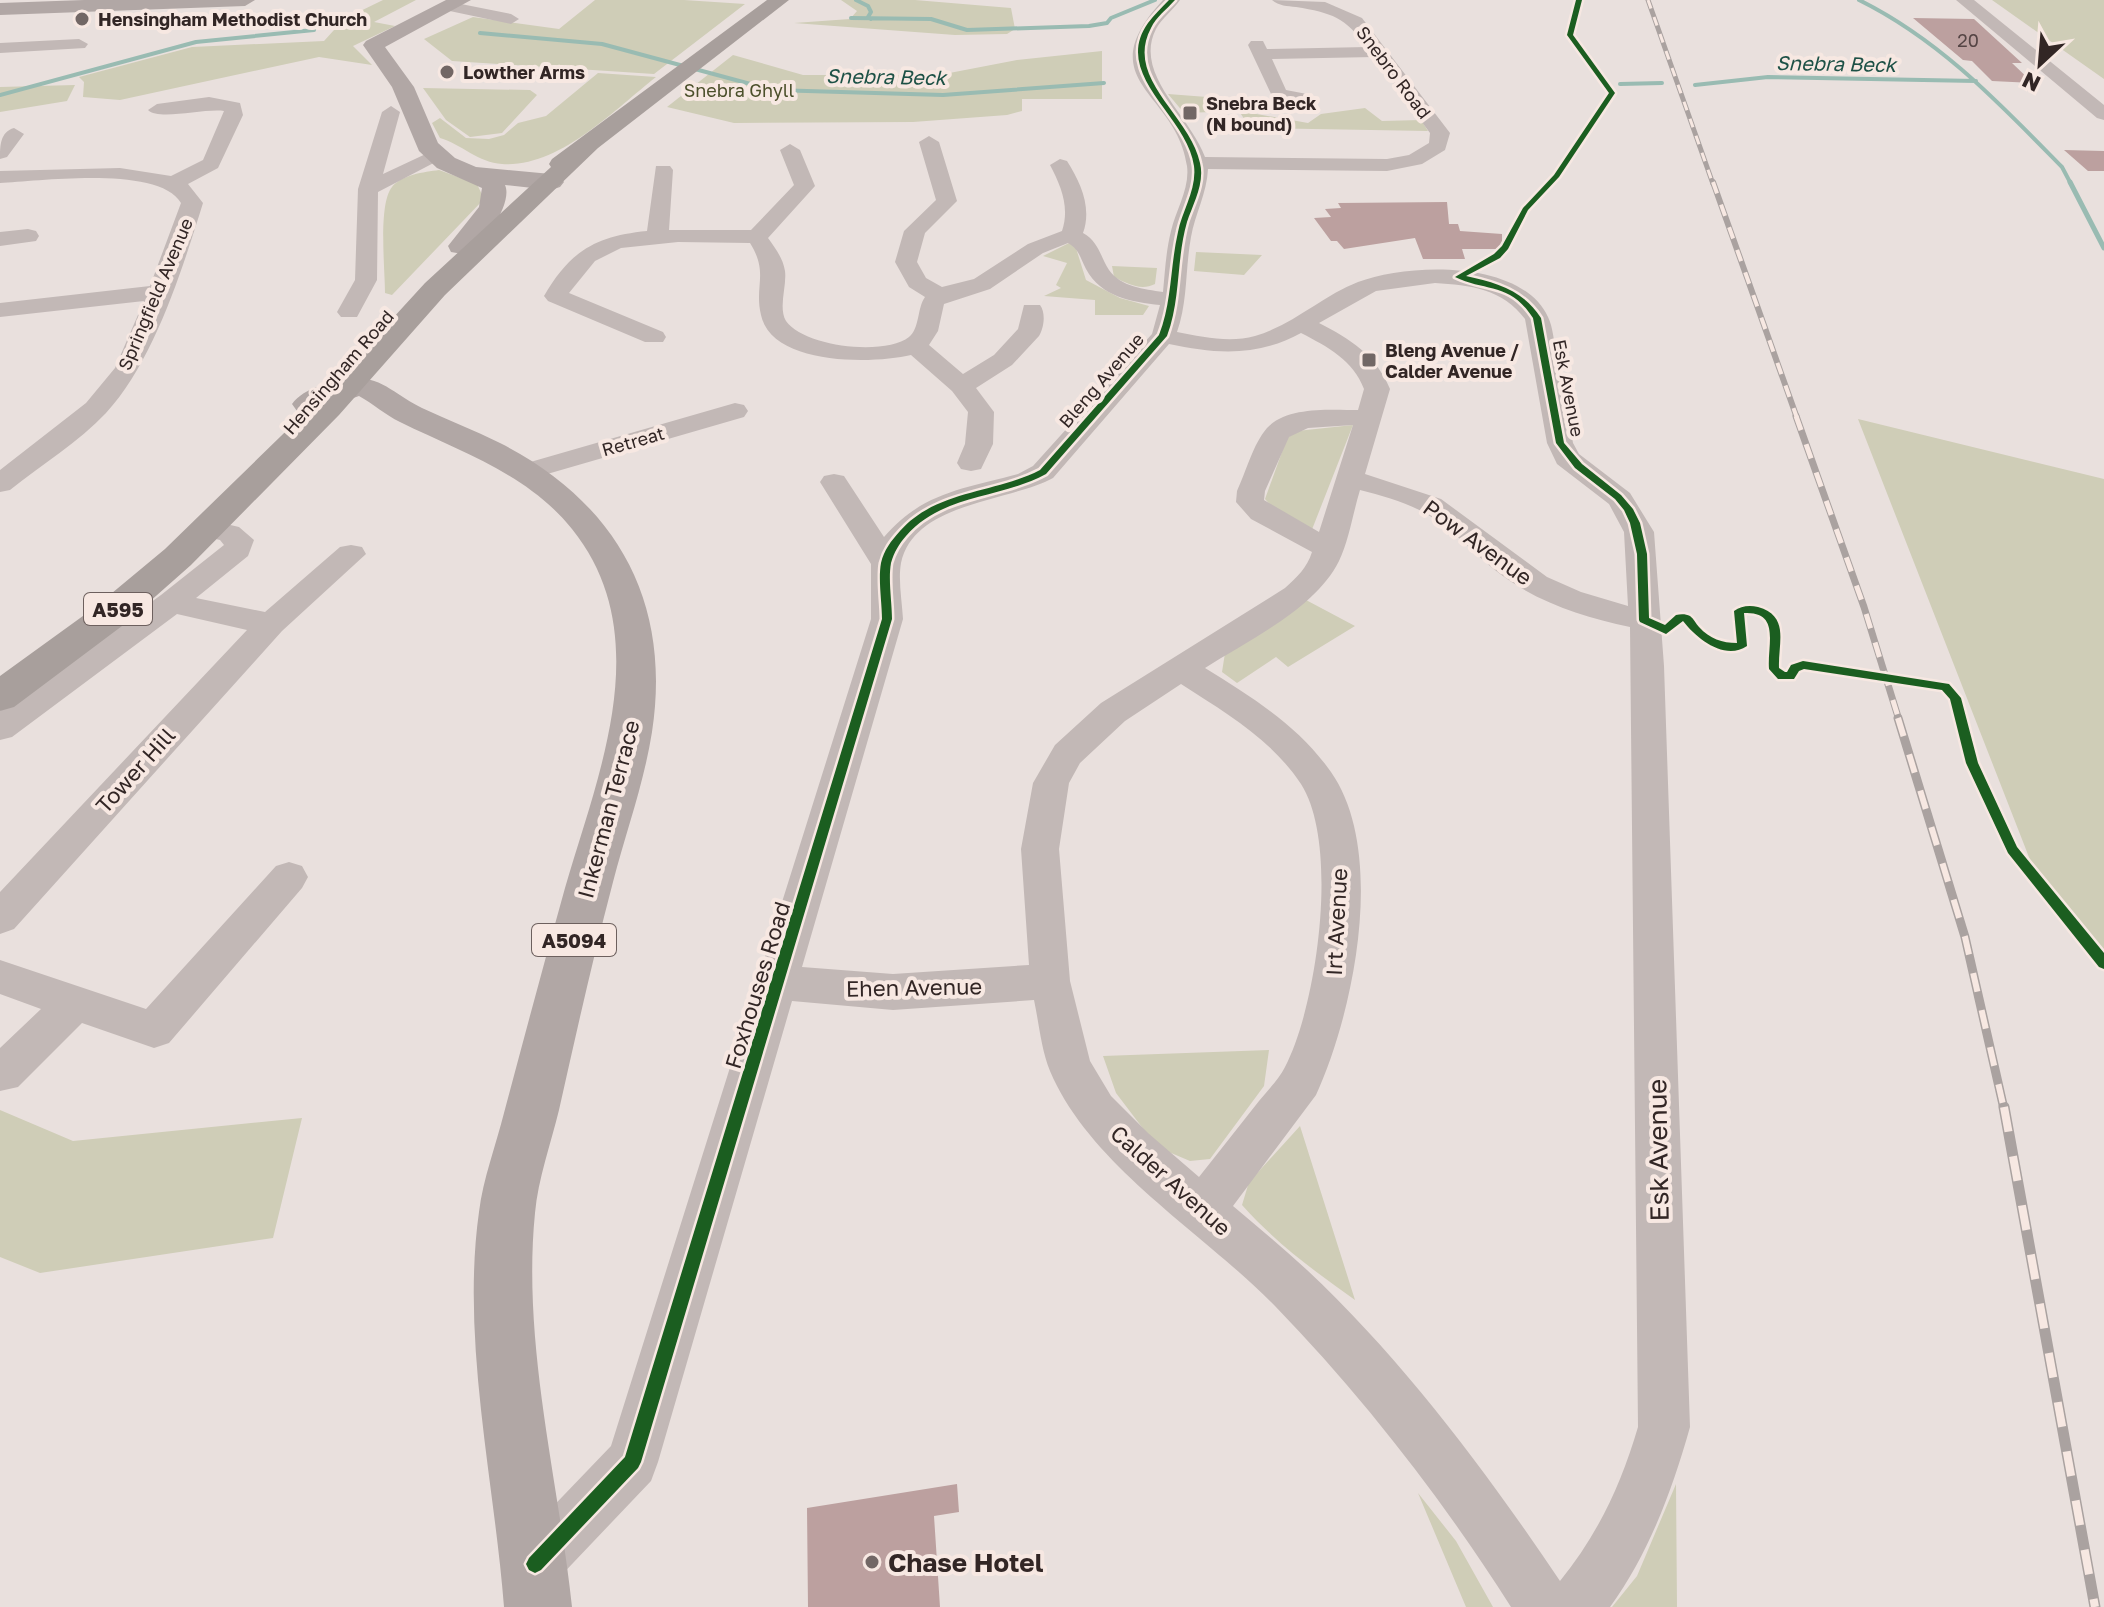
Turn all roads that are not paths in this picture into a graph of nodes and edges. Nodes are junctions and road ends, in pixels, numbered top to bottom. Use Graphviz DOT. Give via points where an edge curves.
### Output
graph roads {
  1 [pos="245,0"];
  2 [pos="779,0"];
  3 [pos="1172,0"];
  4 [pos="1280,0"];
  5 [pos="1964,0"];
  6 [pos="126,2"];
  7 [pos="1315,2"];
  8 [pos="456,4"];
  9 [pos="2,11"];
  10 [pos="511,19"];
  11 [pos="79,44"];
  12 [pos="0,48"];
  13 [pos="1379,52"];
  14 [pos="1305,99"];
  15 [pos="157,110"];
  16 [pos="391,112"];
  17 [pos="2104,114"];
  18 [pos="14,134"];
  19 [pos="925,149"];
  20 [pos="790,150"];
  21 [pos="0,153"];
  22 [pos="437,156"];
  23 [pos="1197,163"];
  24 [pos="1060,165"];
  25 [pos="663,170"];
  26 [pos="0,177"];
  27 [pos="483,179"];
  28 [pos="538,183"];
  29 [pos="172,184"];
  30 [pos="368,189"];
  31 [pos="28,236"];
  32 [pos="1071,236"];
  33 [pos="757,237"];
  34 [pos="0,239"];
  35 [pos="657,239"];
  36 [pos="461,246"];
  37 [pos="159,292"];
  38 [pos="940,296"];
  39 [pos="1174,300"];
  40 [pos="0,310"];
  41 [pos="1032,310"];
  42 [pos="349,312"];
  43 [pos="1302,324"];
  44 [pos="1163,336"];
  45 [pos="654,337"];
  46 [pos="915,345"];
  47 [pos="961,386"];
  48 [pos="367,394"];
  49 [pos="735,411"];
  50 [pos="1370,417"];
  51 [pos="306,418"];
  52 [pos="971,463"];
  53 [pos="530,471"];
  54 [pos="1350,479"];
  55 [pos="834,482"];
  56 [pos="0,484"];
  57 [pos="218,519"];
  58 [pos="1329,549"];
  59 [pos="351,554"];
  60 [pos="886,564"];
  61 [pos="172,602"];
  62 [pos="1644,620"];
  63 [pos="271,624"];
  64 [pos="1180,668"];
  65 [pos="0,697"];
  66 [pos="0,728"];
  67 [pos="289,877"];
  68 [pos="0,918"];
  69 [pos="0,977"];
  70 [pos="1050,981"];
  71 [pos="779,983"];
  72 [pos="74,1004"];
  73 [pos="3,1073"];
  74 [pos="1202,1210"];
  75 [pos="537,1585"];
  76 [pos="1544,1607"];
  77 [pos="1575,1607"];
  1 -- 6 [label="main road"];
  2 -- 28 [label="highway"];
  3 -- 23 [label="street" via="1144,34 1141,66 1183,129"];
  4 -- 7 [label="street, Snebro Road"];
  5 -- 17 [label="street"];
  6 -- 9 [label="main road"];
  7 -- 13 [label="street, Snebro Road" via="1351,16"];
  8 -- 10 [label="street"];
  8 -- 22 [label="main road" via="373,45 403,87 419,132"];
  11 -- 12 [label="street"];
  13 -- 14 [label="street" via="1260,49 1279,94"];
  13 -- 23 [label="street, Snebro Road" via="1440,133 1438,146 1425,157 1387,165"];
  15 -- 29 [label="street" via="209,103 233,107 211,164"];
  16 -- 30 [label="street, Hensingham Road"];
  18 -- 21 [label="street"];
  19 -- 38 [label="street" via="947,201 915,231 906,262 917,282"];
  20 -- 33 [label="street" via="805,186"];
  22 -- 27 [label="main road"];
  22 -- 30 [label="street"];
  23 -- 39 [label="street, Bleng Avenue" via="1198,176 1181,229"];
  24 -- 32 [label="street" via="1072,186 1079,221"];
  25 -- 35 [label="street"];
  26 -- 29 [label="street, Springfield Avenue" via="127,175"];
  27 -- 28 [label="main road"];
  27 -- 36 [label="main road" via="497,199"];
  28 -- 36 [label="highway, Hensingham Road"];
  28 -- 48 [label="highway" via="384,344"];
  29 -- 37 [label="street, Springfield Avenue" via="192,203"];
  30 -- 42 [label="street, Hensingham Road" via="366,280"];
  31 -- 34 [label="street"];
  32 -- 38 [label="street" via="1046,241 981,285"];
  32 -- 39 [label="street" via="1090,247 1107,282"];
  33 -- 35 [label="street"];
  33 -- 46 [label="street" via="773,264 773,316 785,331 808,346 833,352 891,352"];
  35 -- 45 [label="street" via="602,247 581,261 556,296"];
  36 -- 48 [label="highway, Hensingham Road" via="377,325"];
  37 -- 40 [label="street"];
  37 -- 56 [label="street, Springfield Avenue" via="127,370 95,409"];
  38 -- 46 [label="street" via="931,307 927,332"];
  39 -- 44 [label="street, Bleng Avenue"];
  41 -- 47 [label="street" via="1030,331 1003,360"];
  43 -- 44 [label="street, Esk Avenue" via="1264,341 1235,346"];
  43 -- 50 [label="street, Calder Avenue" via="1367,367 1377,389"];
  43 -- 62 [label="street, Esk Avenue" via="1371,285 1415,277 1485,282 1522,299 1537,318 1567,458 1620,499 1639,532"];
  44 -- 60 [label="street, Bleng Avenue" via="1043,472 928,511 893,545"];
  46 -- 47 [label="street"];
  47 -- 52 [label="street" via="981,412 979,444"];
  48 -- 51 [label="main road"];
  48 -- 51 [label="main road" via="353,416"];
  48 -- 53 [label="main road, Inkerman Terrace / A5094"];
  49 -- 53 [label="street, Retreat"];
  50 -- 54 [label="street, Calder Avenue"];
  50 -- 58 [label="street" via="1284,426 1251,491 1250,502 1261,513"];
  51 -- 57 [label="highway, A595"];
  53 -- 75 [label="main road, Inkerman Terrace / A5094" via="570,502 600,540 626,598 636,666 624,764 507,1210 507,1329"];
  54 -- 58 [label="street, Calder Avenue"];
  54 -- 62 [label="street, Pow Avenue" via="1406,493 1445,512 1530,582 1581,606"];
  55 -- 60 [label="street"];
  57 -- 61 [label="street" via="239,540 238,549"];
  57 -- 65 [label="highway, A595" via="108,617"];
  58 -- 64 [label="street, Calder Avenue" via="1313,579 1296,595"];
  59 -- 63 [label="street, Tower Hill"];
  60 -- 71 [label="street, Foxhouses Road" via="887,619"];
  61 -- 63 [label="street"];
  61 -- 66 [label="street"];
  62 -- 77 [label="street, Esk Avenue" via="1664,1427 1627,1533"];
  63 -- 68 [label="street, Tower Hill"];
  64 -- 70 [label="street, Calder Avenue" via="1089,732 1067,754 1051,783 1040,849"];
  64 -- 74 [label="street, Irt Avenue" via="1259,718 1290,745 1319,782 1337,832 1342,881 1332,985 1301,1081"];
  67 -- 72 [label="street" via="154,1030"];
  69 -- 72 [label="street"];
  70 -- 71 [label="street, Ehen Avenue" via="893,992"];
  70 -- 74 [label="street, Calder Avenue" via="1070,1067 1096,1110"];
  71 -- 75 [label="street, Foxhouses Road" via="632,1462"];
  72 -- 73 [label="street"];
  74 -- 76 [label="street, Calder Avenue" via="1290,1287 1362,1363 1491,1527"];
}
